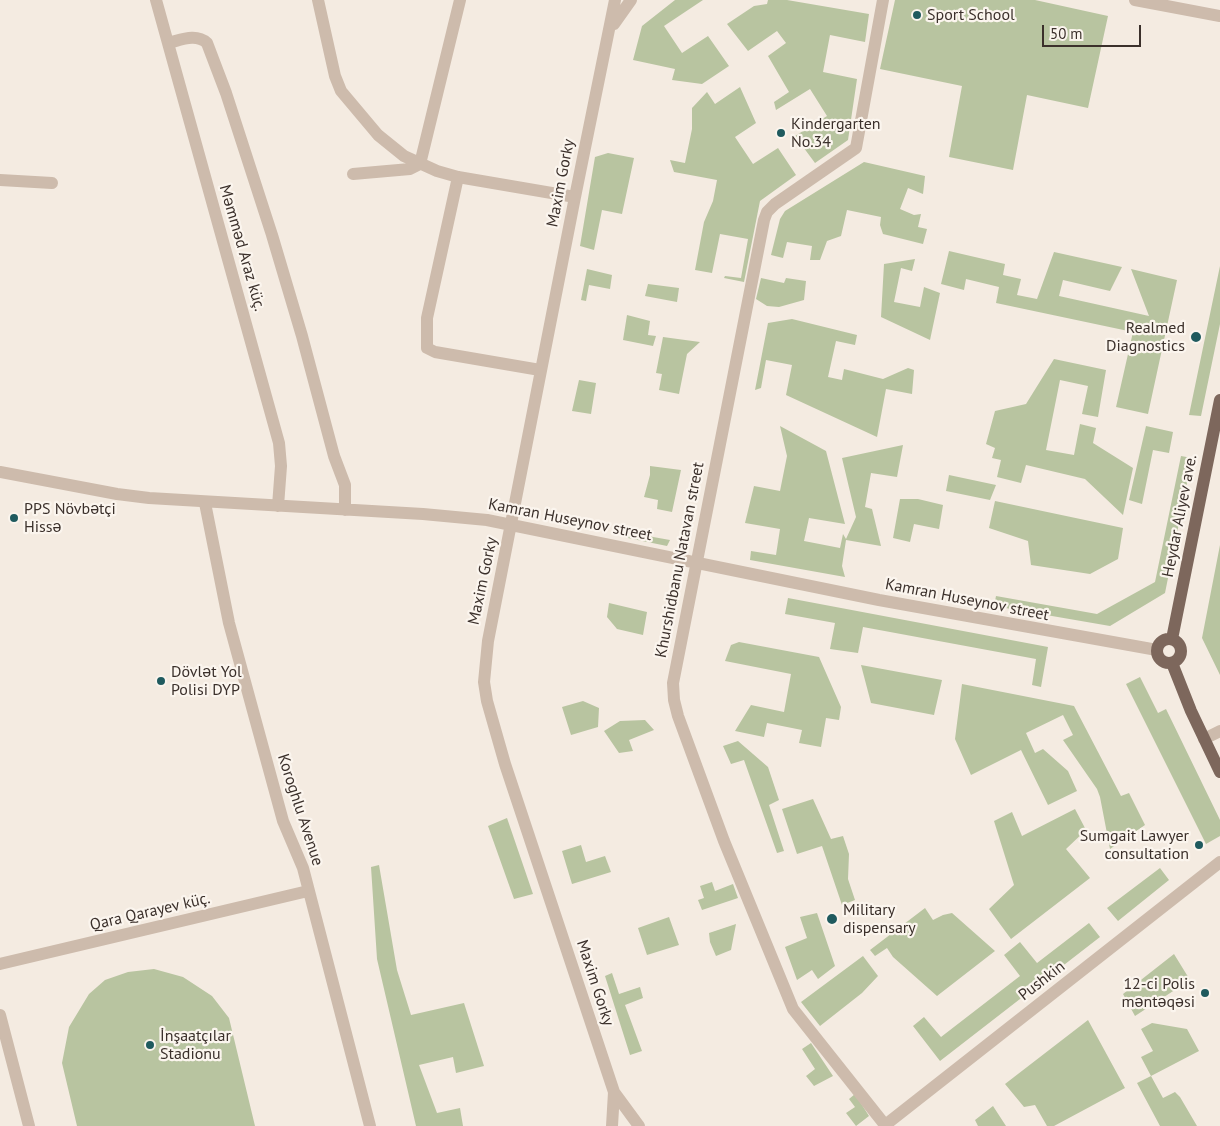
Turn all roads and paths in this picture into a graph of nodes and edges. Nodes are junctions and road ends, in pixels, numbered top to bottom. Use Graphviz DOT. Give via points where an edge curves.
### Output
graph roads {
  1 [pos="156,0"];
  2 [pos="318,0"];
  3 [pos="460,0"];
  4 [pos="615,0"];
  5 [pos="631,0"];
  6 [pos="884,0"];
  7 [pos="1135,0"];
  8 [pos="1220,16"];
  9 [pos="608,35"];
  10 [pos="168,43"];
  11 [pos="420,164"];
  12 [pos="353,174"];
  13 [pos="458,177"];
  14 [pos="0,180"];
  15 [pos="52,183"];
  16 [pos="575,197"];
  17 [pos="540,370"];
  18 [pos="1220,400"];
  19 [pos="0,472"];
  20 [pos="205,503"];
  21 [pos="278,506"];
  22 [pos="345,510"];
  23 [pos="512,524"];
  24 [pos="696,562"];
  25 [pos="1172,639"];
  26 [pos="1157,650"];
  27 [pos="1172,663"];
  28 [pos="1220,731"];
  29 [pos="1204,740"];
  30 [pos="1220,772"];
  31 [pos="1220,862"];
  32 [pos="308,891"];
  33 [pos="0,964"];
  34 [pos="0,1015"];
  35 [pos="614,1092"];
  36 [pos="28,1126"];
  37 [pos="370,1126"];
  38 [pos="612,1126"];
  39 [pos="639,1126"];
  40 [pos="884,1126"];
  1 -- 10 [label="street, Məmməd Araz küç."];
  2 -- 11 [label="street" via="341,91 378,135 404,156"];
  3 -- 11 [label="street"];
  4 -- 9 [label="street, Maxim Gorky"];
  5 -- 9 [label="street"];
  6 -- 24 [label="street, Khurshidbanu Natavan street" via="856,148 774,204 764,220"];
  7 -- 8 [label="street"];
  9 -- 16 [label="street, Maxim Gorky"];
  10 -- 21 [label="street, Məmməd Araz küç." via="279,443"];
  10 -- 22 [label="street" via="196,37 207,43 226,93 272,235 331,448 345,485"];
  11 -- 12 [label="street" via="410,169"];
  11 -- 13 [label="street"];
  13 -- 16 [label="street"];
  13 -- 17 [label="street" via="426,318 427,348"];
  14 -- 15 [label="street"];
  16 -- 17 [label="street, Maxim Gorky"];
  17 -- 23 [label="street, Maxim Gorky"];
  18 -- 25 [label="main road, Heydar Aliyev ave."];
  19 -- 20 [label="street, Kamran Huseynov street" via="117,494"];
  20 -- 21 [label="street, Kamran Huseynov street"];
  20 -- 32 [label="street, Koroghlu Avenue" via="229,623 283,821"];
  21 -- 22 [label="street, Kamran Huseynov street"];
  22 -- 23 [label="street, Kamran Huseynov street" via="464,517"];
  23 -- 24 [label="street, Kamran Huseynov street"];
  23 -- 35 [label="street, Maxim Gorky" via="484,663 487,701"];
  24 -- 26 [label="street, Kamran Huseynov street" via="879,600"];
  24 -- 40 [label="street, Khurshidbanu Natavan street" via="673,683 678,716 724,841 793,1010"];
  25 -- 26 [label="main road" via="1163,640"];
  25 -- 27 [label="main road" via="1180,644 1182,650"];
  26 -- 27 [label="main road" via="1162,661"];
  27 -- 29 [label="main road"];
  28 -- 29 [label="street"];
  29 -- 30 [label="main road"];
  31 -- 40 [label="street, Pushkin"];
  32 -- 33 [label="street, Qara Qarayev küç."];
  32 -- 37 [label="street, Koroghlu Avenue"];
  34 -- 36 [label="street"];
  35 -- 38 [label="street"];
  35 -- 39 [label="street"];
}
